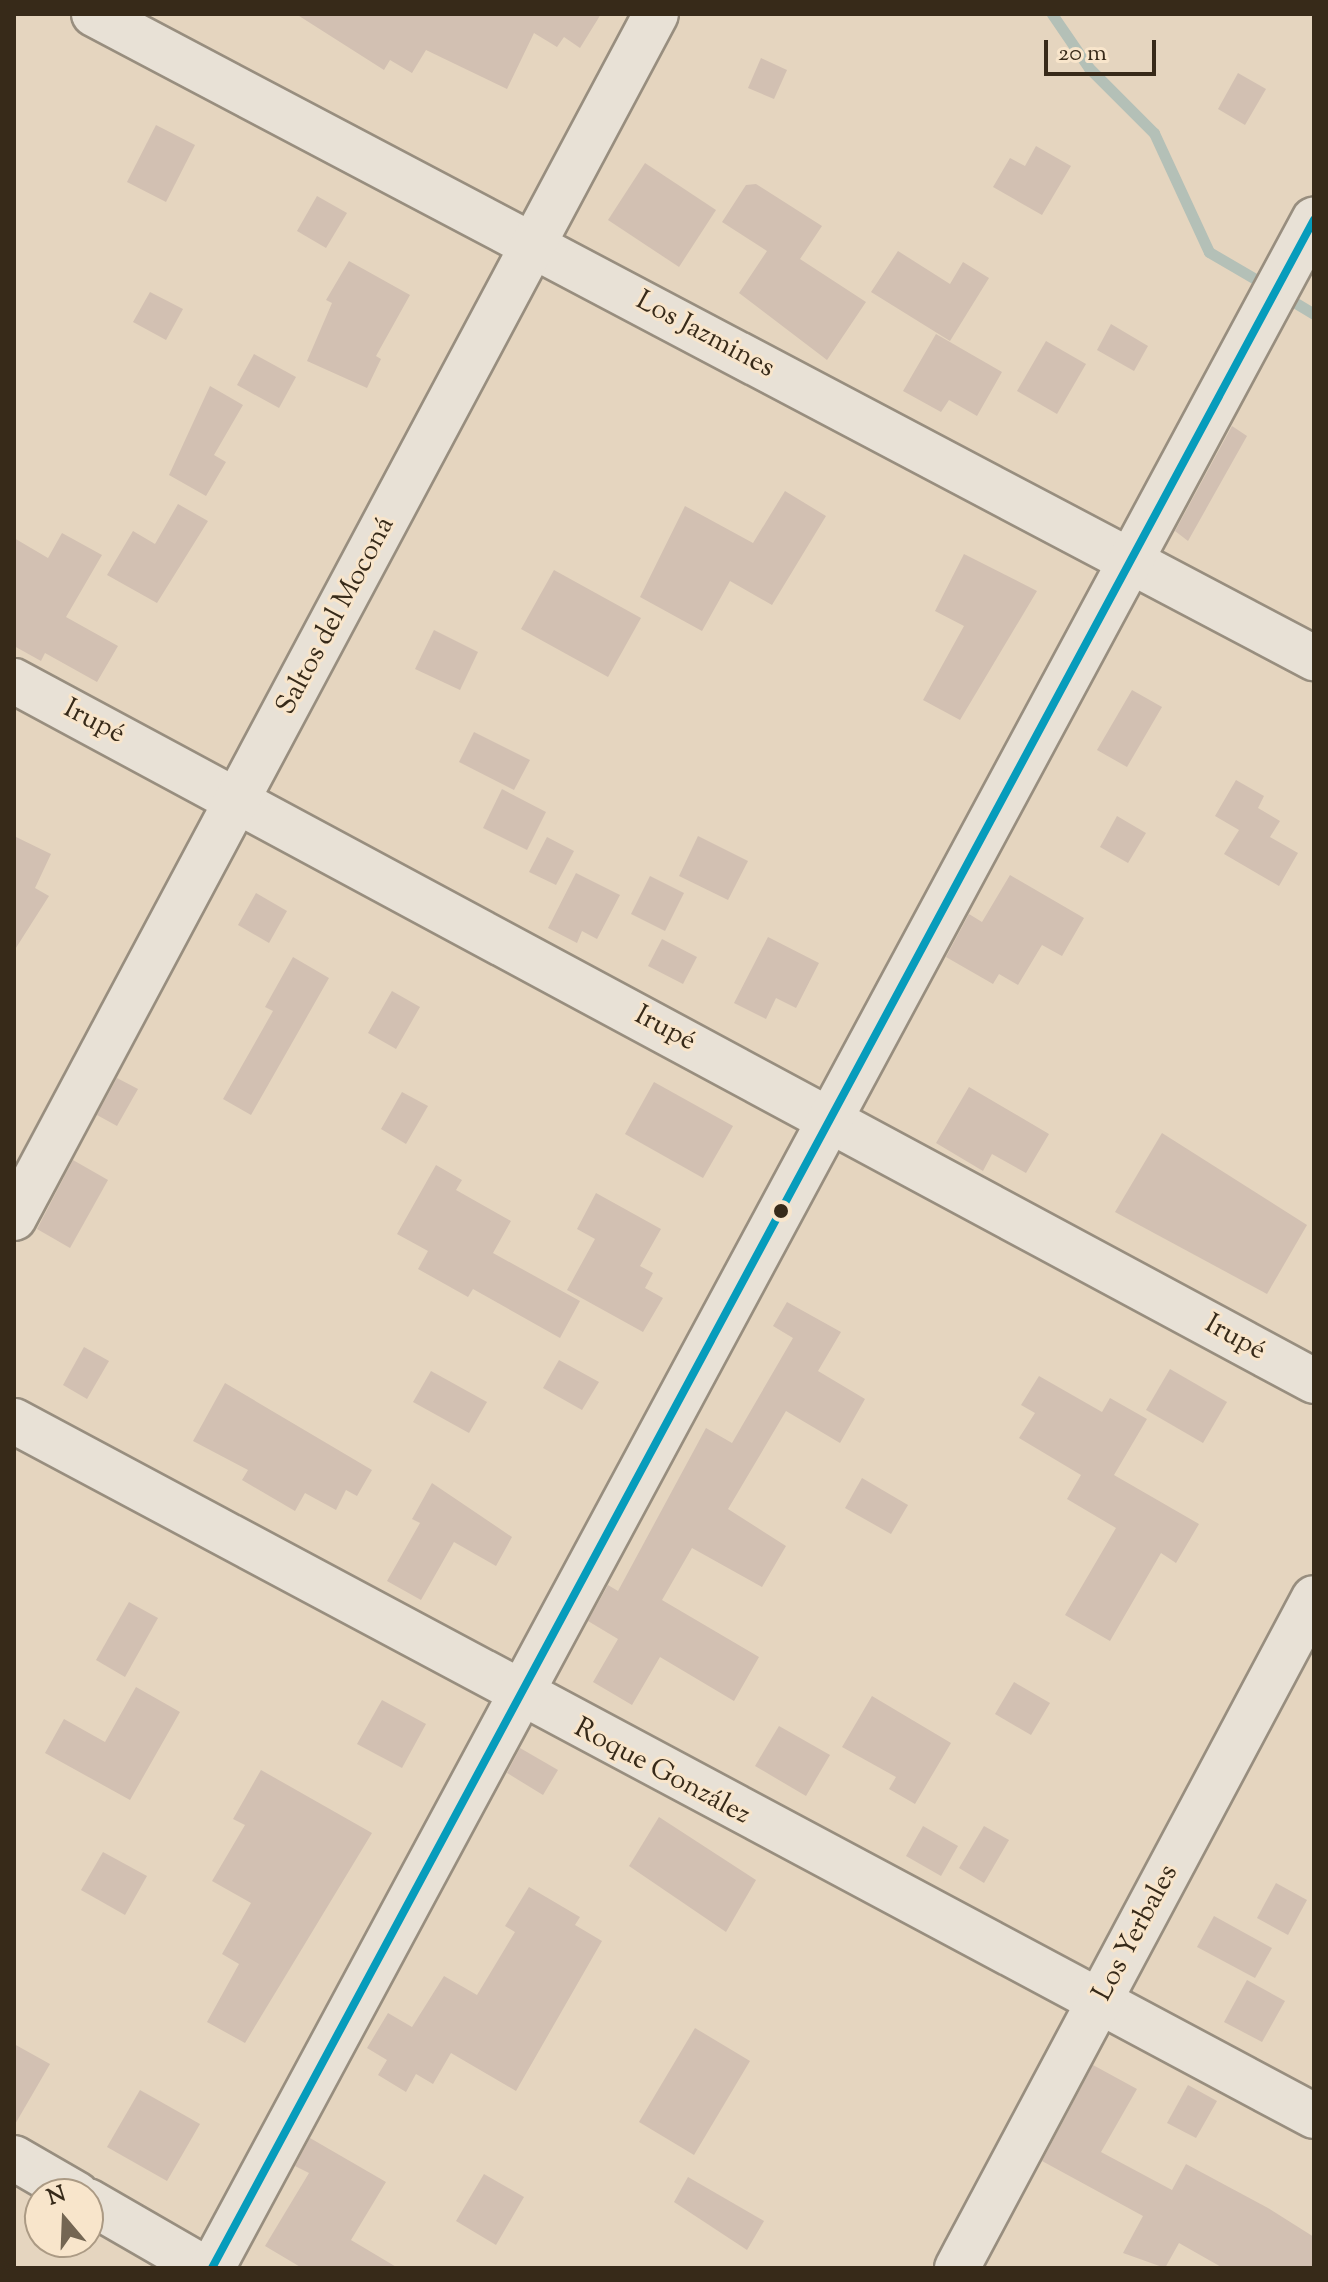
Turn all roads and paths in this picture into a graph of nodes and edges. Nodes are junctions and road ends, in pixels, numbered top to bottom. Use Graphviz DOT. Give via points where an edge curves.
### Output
graph roads {
  1 [pos="94,14"];
  2 [pos="656,14"];
  3 [pos="1314,220"];
  4 [pos="535,243"];
  5 [pos="1129,565"];
  6 [pos="1314,658"];
  7 [pos="14,681"];
  8 [pos="239,797"];
  9 [pos="832,1119"];
  10 [pos="14,1218"];
  11 [pos="1314,1381"];
  12 [pos="14,1421"];
  13 [pos="1314,1598"];
  14 [pos="523,1698"];
  15 [pos="1099,2002"];
  16 [pos="1314,2116"];
  17 [pos="14,2158"];
  18 [pos="48,2178"];
  19 [pos="104,2210"];
  20 [pos="204,2268"];
  21 [pos="212,2268"];
  22 [pos="957,2268"];
  1 -- 4 [label="street, Los Jazmines"];
  2 -- 4 [label="street, Saltos del Moconá"];
  3 -- 5 [label="street"];
  4 -- 5 [label="street, Los Jazmines"];
  4 -- 8 [label="street, Saltos del Moconá"];
  5 -- 6 [label="street, Los Jazmines"];
  5 -- 9 [label="street"];
  7 -- 8 [label="street, Irupé"];
  8 -- 9 [label="street, Irupé"];
  8 -- 10 [label="street, Saltos del Moconá"];
  9 -- 11 [label="street, Irupé"];
  9 -- 14 [label="street"];
  12 -- 14 [label="street, Roque González"];
  13 -- 15 [label="street, Los Yerbales"];
  14 -- 15 [label="street, Roque González"];
  14 -- 21 [label="street"];
  15 -- 16 [label="street, Roque González"];
  15 -- 22 [label="street, Los Yerbales"];
  17 -- 18 [label="street"];
  19 -- 20 [label="street"];
}
